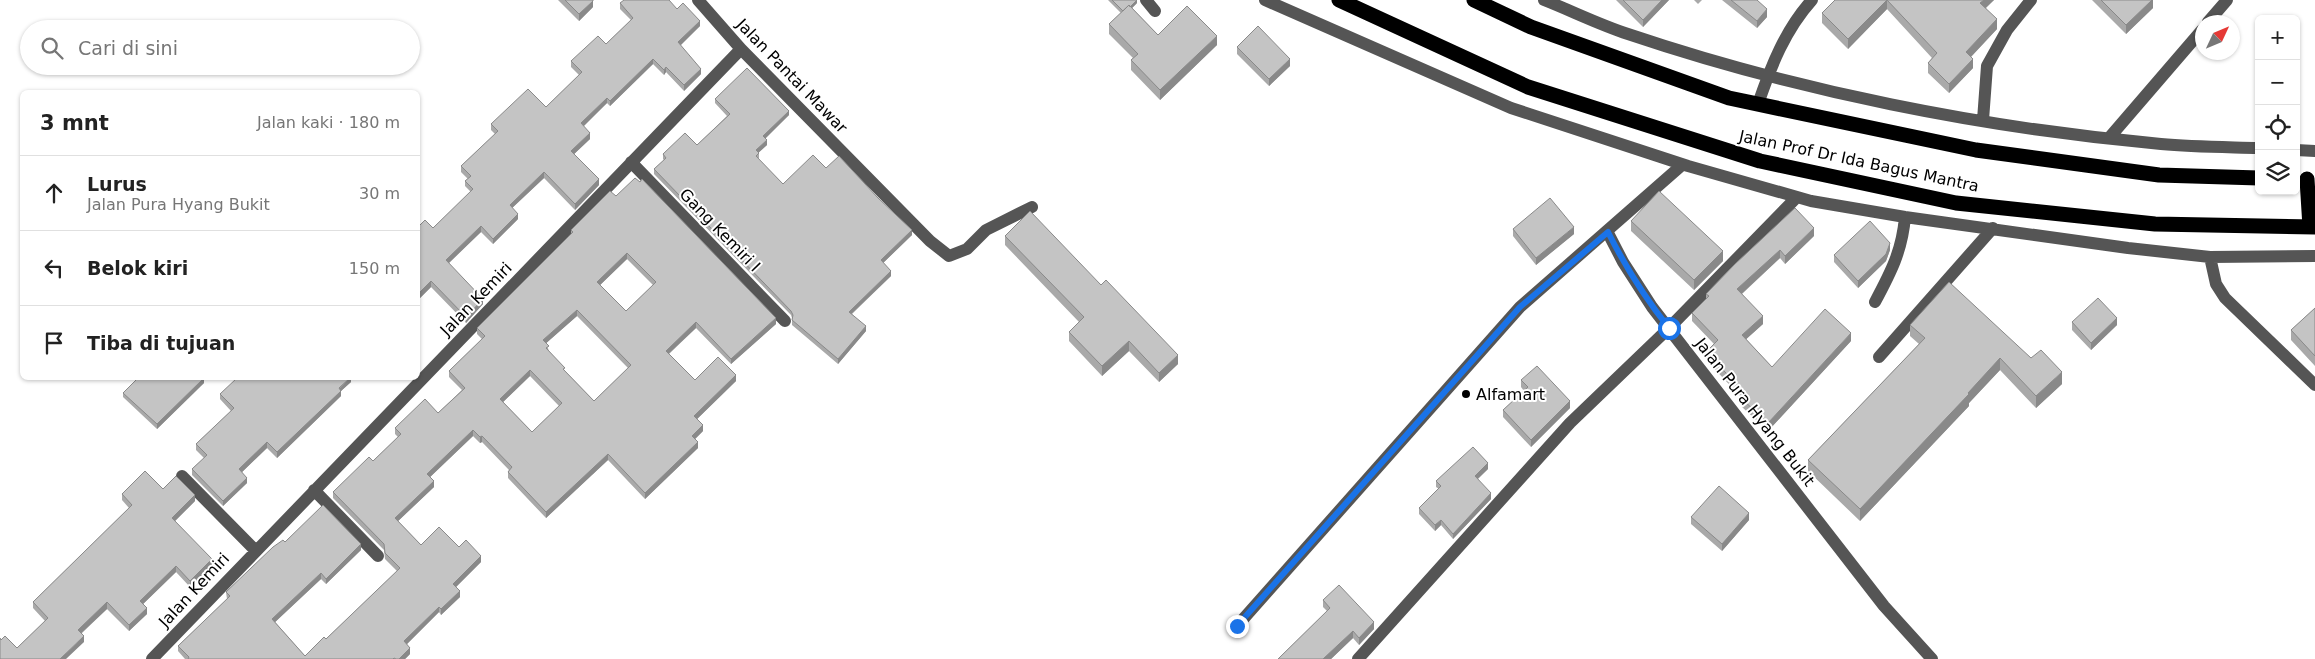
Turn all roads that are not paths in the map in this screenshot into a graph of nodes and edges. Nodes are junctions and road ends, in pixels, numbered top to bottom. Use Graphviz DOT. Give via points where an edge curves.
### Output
graph roads {
  1 [pos="698,0"];
  2 [pos="1146,0"];
  3 [pos="1265,0"];
  4 [pos="1338,0"];
  5 [pos="1474,0"];
  6 [pos="1812,0"];
  7 [pos="2031,0"];
  8 [pos="2227,0"];
  9 [pos="1551,1"];
  10 [pos="1155,11"];
  11 [pos="2214,15"];
  12 [pos="2195,38"];
  13 [pos="741,49"];
  14 [pos="1768,76"];
  15 [pos="1758,104"];
  16 [pos="1983,120"];
  17 [pos="2109,138"];
  18 [pos="2255,148"];
  19 [pos="2300,150"];
  20 [pos="2315,151"];
  21 [pos="631,162"];
  22 [pos="1682,164"];
  23 [pos="2255,178"];
  24 [pos="2306,179"];
  25 [pos="1797,197"];
  26 [pos="1032,207"];
  27 [pos="1905,217"];
  28 [pos="2313,227"];
  29 [pos="1993,228"];
  30 [pos="1608,232"];
  31 [pos="2315,256"];
  32 [pos="2210,257"];
  33 [pos="1875,302"];
  34 [pos="785,321"];
  35 [pos="1669,328"];
  36 [pos="1879,357"];
  37 [pos="2315,384"];
  38 [pos="182,476"];
  39 [pos="314,490"];
  40 [pos="255,550"];
  41 [pos="378,556"];
  42 [pos="1237,626"];
  43 [pos="152,659"];
  44 [pos="1358,659"];
  45 [pos="1932,659"];
  1 -- 13 [label="street, Jalan Pantai Mawar"];
  2 -- 10 [label="street"];
  3 -- 22 [label="street" via="1511,108"];
  4 -- 28 [label="highway, Jalan Prof Dr Ida Bagus Mantra" via="1528,87 1760,162 1956,202 2155,224"];
  5 -- 15 [label="highway" via="1531,27 1729,98"];
  6 -- 14 [label="street" via="1785,37"];
  7 -- 16 [label="street" via="2007,30 1986,66"];
  8 -- 11 [label="street"];
  9 -- 14 [label="street" via="1627,34"];
  12 -- 17 [label="street"];
  13 -- 21 [label="street, Jalan Kemiri"];
  13 -- 26 [label="street, Jalan Pantai Mawar" via="930,241 949,256 968,250 986,230"];
  14 -- 15 [label="street"];
  14 -- 16 [label="street"];
  15 -- 23 [label="highway" via="1976,150 2159,175"];
  16 -- 17 [label="street"];
  17 -- 18 [label="street"];
  19 -- 20 [label="street"];
  21 -- 34 [label="street, Gang Kemiri I"];
  21 -- 39 [label="street, Jalan Kemiri"];
  22 -- 25 [label="street"];
  22 -- 30 [label="street"];
  24 -- 28 [label="highway"];
  25 -- 27 [label="street"];
  25 -- 35 [label="street"];
  27 -- 29 [label="street"];
  27 -- 33 [label="street" via="1895,263"];
  29 -- 32 [label="street"];
  29 -- 36 [label="street"];
  30 -- 35 [label="street, Jalan Pura Hyang Bukit" via="1623,262"];
  30 -- 42 [label="street" via="1520,307"];
  31 -- 32 [label="street"];
  32 -- 37 [label="street" via="2216,284 2225,298"];
  35 -- 44 [label="street" via="1570,423"];
  35 -- 45 [label="street, Jalan Pura Hyang Bukit" via="1884,606"];
  38 -- 40 [label="street"];
  39 -- 40 [label="street, Jalan Kemiri"];
  39 -- 41 [label="street"];
  40 -- 43 [label="street, Jalan Kemiri"];
}
